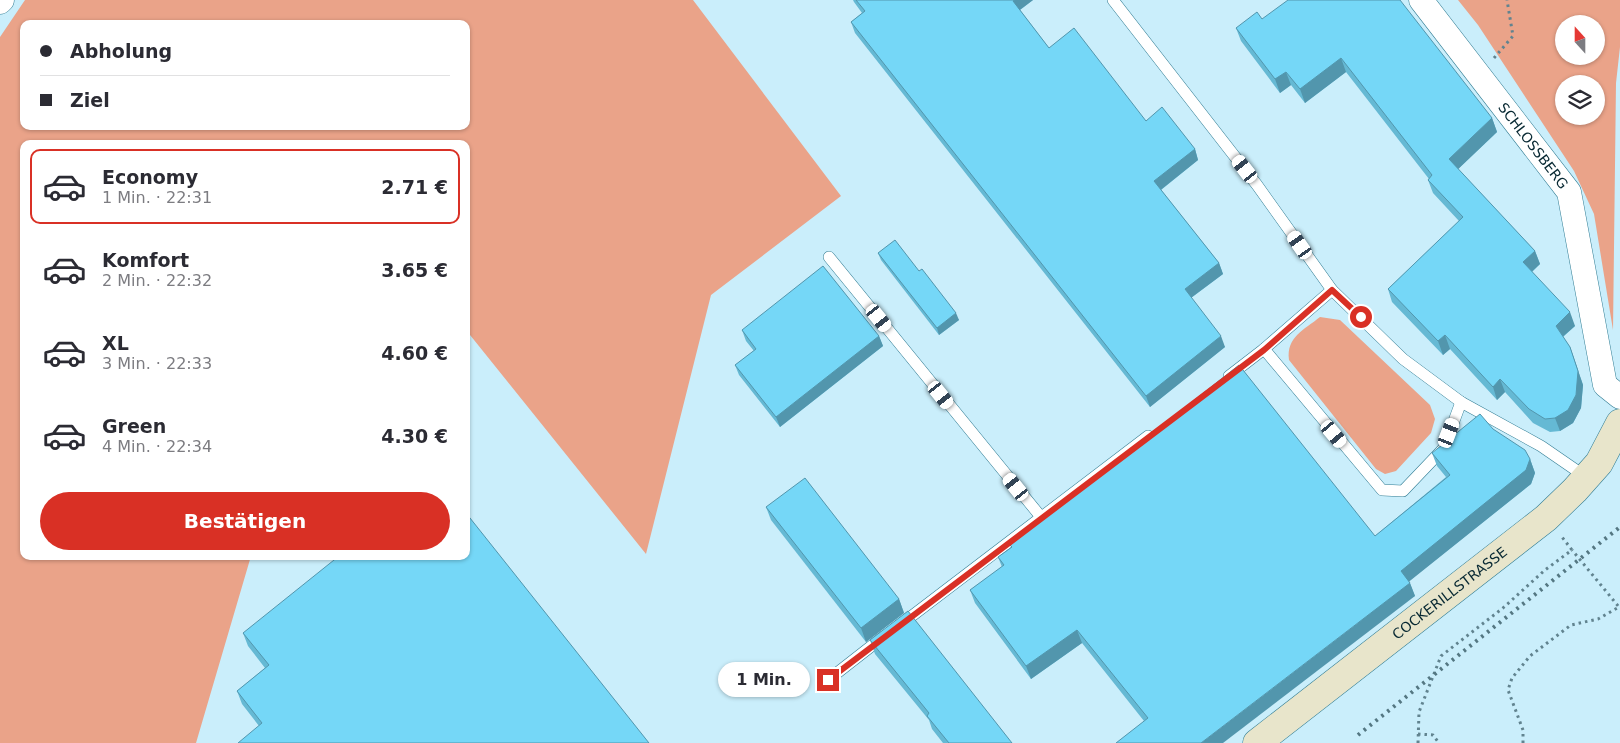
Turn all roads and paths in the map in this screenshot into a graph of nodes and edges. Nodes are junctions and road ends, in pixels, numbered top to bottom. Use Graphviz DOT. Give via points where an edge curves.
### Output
graph roads {
  1 [pos="1113,0"];
  2 [pos="1421,0"];
  3 [pos="1507,0"];
  4 [pos="1479,76"];
  5 [pos="829,257"];
  6 [pos="1332,290"];
  7 [pos="1264,350"];
  8 [pos="1216,386"];
  9 [pos="1620,397"];
  10 [pos="1461,402"];
  11 [pos="1620,423"];
  12 [pos="1160,428"];
  13 [pos="1587,477"];
  14 [pos="1041,518"];
  15 [pos="1546,518"];
  16 [pos="1572,550"];
  17 [pos="1620,608"];
  18 [pos="828,680"];
  19 [pos="1418,734"];
  20 [pos="1257,743"];
  21 [pos="1418,743"];
  22 [pos="1439,743"];
  23 [pos="1523,743"];
  1 -- 6 [label="lane" via="1257,185"];
  2 -- 4 [label="street, SCHLOSSBERG"];
  3 -- 4 [label="path" via="1513,36"];
  4 -- 9 [label="street, SCHLOSSBERG" via="1569,192 1605,385"];
  5 -- 14 [label="lane"];
  6 -- 7 [label="lane"];
  6 -- 10 [label="lane" via="1403,359"];
  7 -- 8 [label="lane"];
  7 -- 10 [label="lane" via="1382,490 1403,491 1444,448"];
  10 -- 13 [label="lane" via="1541,446"];
  11 -- 13 [label="main road, COCKERILLSTRASSE" via="1599,463"];
  12 -- 14 [label="lane"];
  13 -- 15 [label="main road, COCKERILLSTRASSE"];
  14 -- 18 [label="lane"];
  15 -- 16 [label="path"];
  15 -- 20 [label="main road, COCKERILLSTRASSE"];
  16 -- 17 [label="path"];
  16 -- 19 [label="path" via="1441,656 1419,712"];
  17 -- 23 [label="path" via="1598,619 1571,625 1530,656 1512,678 1508,690 1523,730"];
  19 -- 21 [label="path"];
  19 -- 22 [label="path" via="1433,735"];
}
